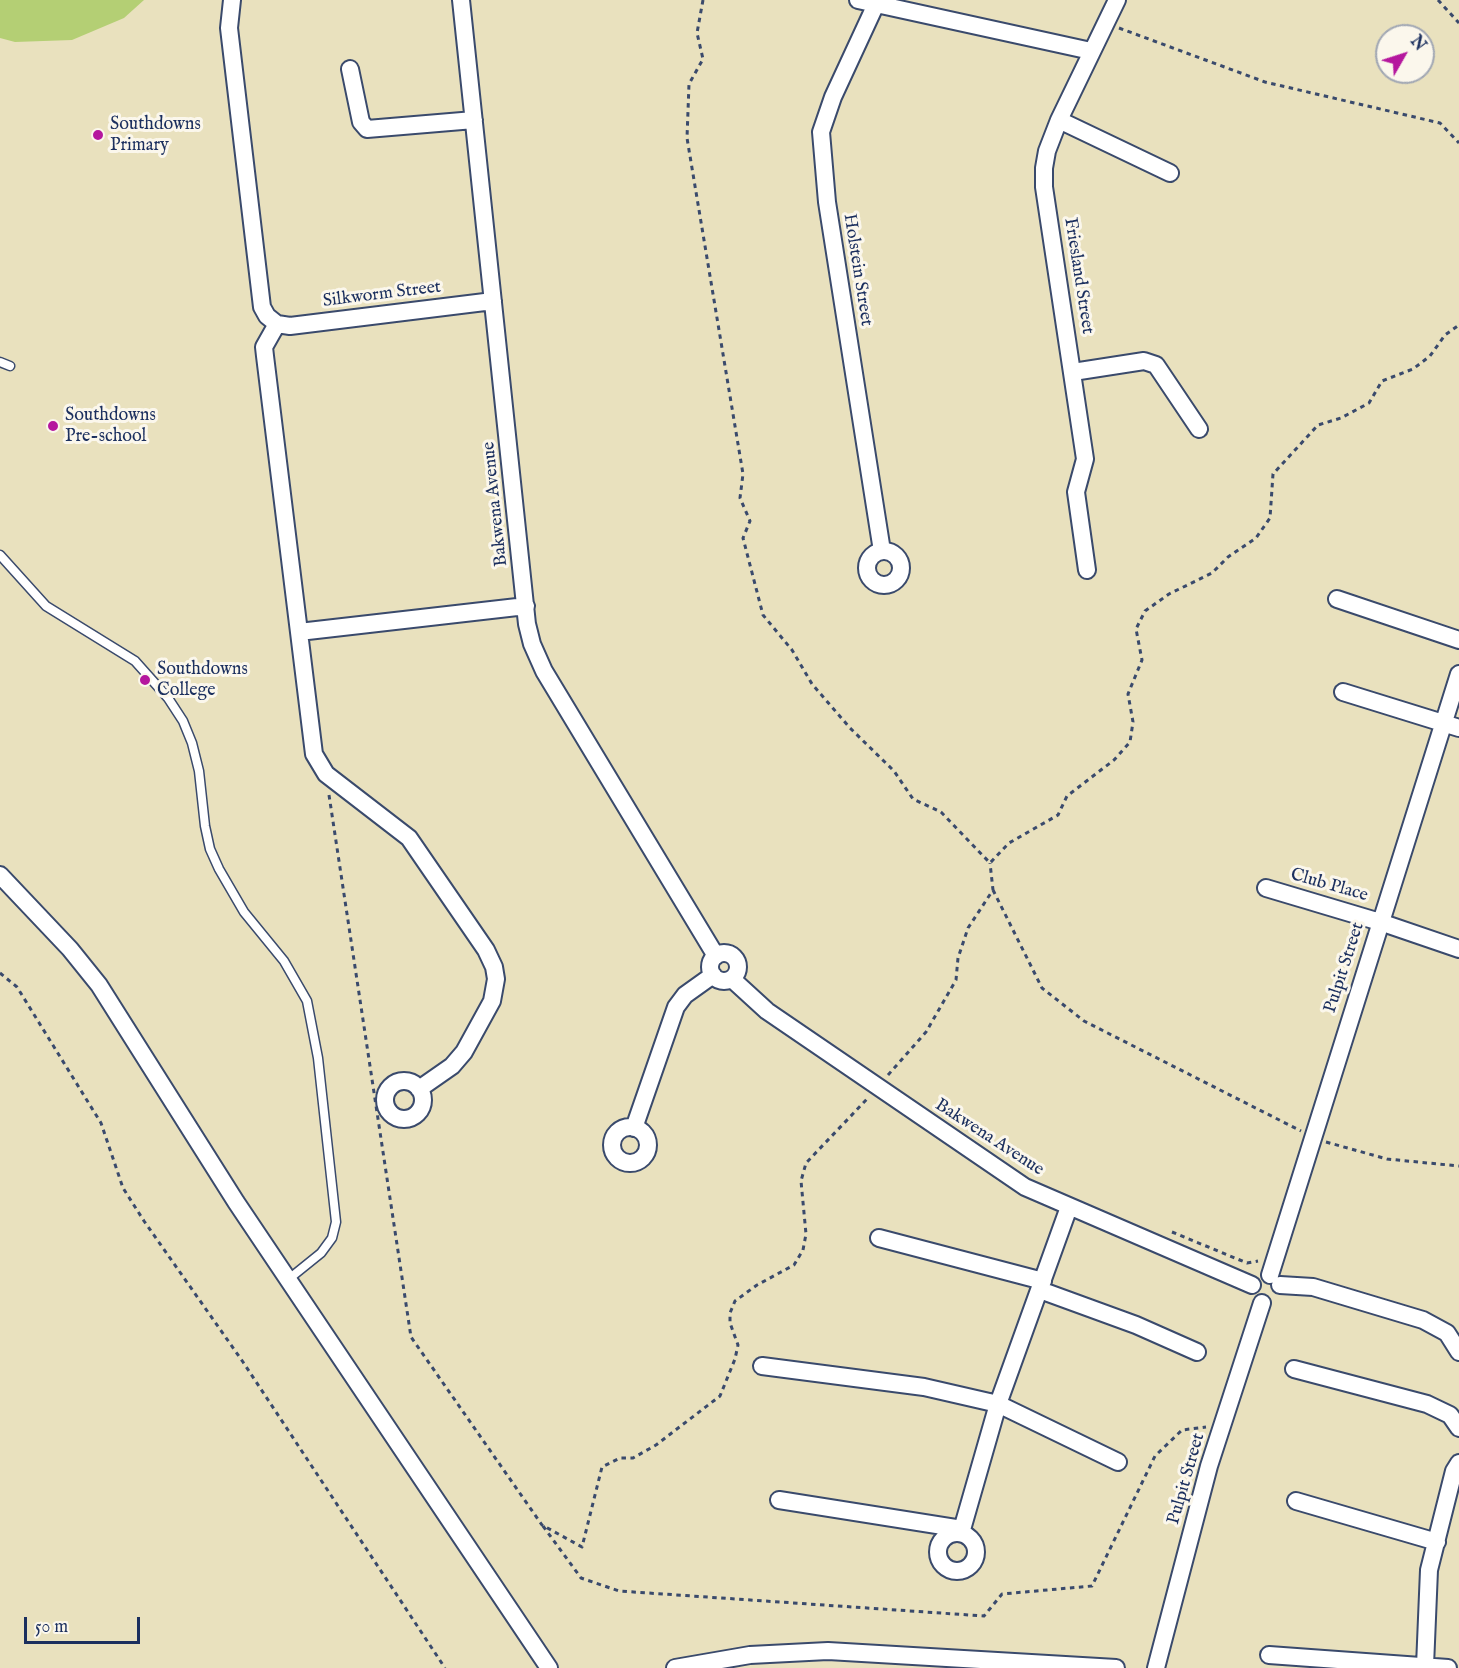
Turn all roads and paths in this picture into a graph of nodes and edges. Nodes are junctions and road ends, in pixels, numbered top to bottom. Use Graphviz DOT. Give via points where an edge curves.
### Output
graph roads {
  1 [pos="232,0"];
  2 [pos="461,0"];
  3 [pos="703,0"];
  4 [pos="858,0"];
  5 [pos="1117,0"];
  6 [pos="1437,0"];
  7 [pos="876,4"];
  8 [pos="1106,23"];
  9 [pos="1459,23"];
  10 [pos="1091,51"];
  11 [pos="350,69"];
  12 [pos="474,120"];
  13 [pos="1059,120"];
  14 [pos="1459,143"];
  15 [pos="1170,173"];
  16 [pos="493,301"];
  17 [pos="277,324"];
  18 [pos="1459,325"];
  19 [pos="0,362"];
  20 [pos="10,366"];
  21 [pos="1073,372"];
  22 [pos="1199,429"];
  23 [pos="882,551"];
  24 [pos="0,555"];
  25 [pos="1087,570"];
  26 [pos="1337,599"];
  27 [pos="526,606"];
  28 [pos="299,632"];
  29 [pos="1459,640"];
  30 [pos="1459,674"];
  31 [pos="1343,692"];
  32 [pos="1452,726"];
  33 [pos="326,774"];
  34 [pos="990,863"];
  35 [pos="0,875"];
  36 [pos="1266,888"];
  37 [pos="993,890"];
  38 [pos="1380,922"];
  39 [pos="1459,949"];
  40 [pos="716,956"];
  41 [pos="0,973"];
  42 [pos="713,975"];
  43 [pos="732,978"];
  44 [pos="889,1075"];
  45 [pos="897,1080"];
  46 [pos="877,1088"];
  47 [pos="419,1089"];
  48 [pos="634,1128"];
  49 [pos="1312,1136"];
  50 [pos="1459,1166"];
  51 [pos="1069,1207"];
  52 [pos="1170,1231"];
  53 [pos="879,1238"];
  54 [pos="1261,1259"];
  55 [pos="290,1278"];
  56 [pos="1275,1280"];
  57 [pos="1041,1285"];
  58 [pos="1252,1285"];
  59 [pos="1262,1303"];
  60 [pos="1197,1352"];
  61 [pos="1459,1353"];
  62 [pos="762,1366"];
  63 [pos="1294,1369"];
  64 [pos="998,1404"];
  65 [pos="1222,1425"];
  66 [pos="1459,1428"];
  67 [pos="1118,1462"];
  68 [pos="1459,1463"];
  69 [pos="779,1500"];
  70 [pos="1296,1501"];
  71 [pos="542,1525"];
  72 [pos="1437,1542"];
  73 [pos="1269,1655"];
  74 [pos="1425,1666"];
  75 [pos="445,1668"];
  76 [pos="549,1668"];
  77 [pos="675,1668"];
  78 [pos="1116,1668"];
  79 [pos="1156,1668"];
  80 [pos="1448,1668"];
  1 -- 17 [label="street" via="229,28 262,307"];
  2 -- 12 [label="street, Bakwena Avenue"];
  3 -- 34 [label="path" via="698,33 703,59 689,84 687,138 743,474 740,498 750,521 743,538 763,615 792,650 812,684 894,771 913,799 941,812"];
  4 -- 7 [label="street"];
  5 -- 8 [label="street, Friesland Street"];
  6 -- 9 [label="path"];
  7 -- 10 [label="street"];
  7 -- 23 [label="street, Holstein Street" via="821,132 827,202"];
  8 -- 10 [label="street, Friesland Street"];
  8 -- 14 [label="path" via="1265,82 1440,123"];
  10 -- 13 [label="street, Friesland Street"];
  11 -- 12 [label="street" via="361,122 368,129"];
  12 -- 16 [label="street, Bakwena Avenue"];
  13 -- 15 [label="street"];
  13 -- 21 [label="street, Friesland Street" via="1047,152 1044,187"];
  16 -- 17 [label="street, Silkworm Street" via="290,326"];
  16 -- 27 [label="street, Bakwena Avenue"];
  17 -- 28 [label="street" via="264,347"];
  18 -- 34 [label="path" via="1445,335 1431,356 1413,369 1382,381 1369,403 1318,425 1273,474 1270,518 1256,538 1212,573 1144,610 1136,629 1142,660 1128,694 1133,722 1130,742 1114,760 1067,796 1058,814 1009,843"];
  19 -- 20 [label="lane"];
  21 -- 22 [label="street" via="1144,361 1156,365"];
  21 -- 25 [label="street, Friesland Street" via="1085,459 1076,492"];
  24 -- 55 [label="lane" via="46,606 135,661 168,698 192,743 205,826 219,869 230,891 284,961 307,1000 318,1058 336,1222 332,1238 321,1253"];
  26 -- 29 [label="street"];
  27 -- 28 [label="street"];
  27 -- 40 [label="street, Bakwena Avenue" via="532,644 544,671"];
  28 -- 33 [label="street" via="314,754"];
  30 -- 32 [label="street, Pulpit Street"];
  31 -- 32 [label="street"];
  32 -- 38 [label="street, Pulpit Street"];
  33 -- 47 [label="street" via="409,838 494,967 492,1001 464,1052 452,1066"];
  33 -- 71 [label="path" via="411,1337"];
  34 -- 37 [label="path"];
  35 -- 55 [label="street" via="99,985 192,1135"];
  36 -- 38 [label="street, Club Place"];
  37 -- 44 [label="path" via="968,928 956,980 942,1008"];
  37 -- 49 [label="path" via="1042,988 1084,1021"];
  38 -- 39 [label="street, Club Place"];
  38 -- 49 [label="street, Pulpit Street"];
  40 -- 42 [label="street" via="711,965"];
  40 -- 43 [label="street" via="726,953 735,958 738,968"];
  41 -- 75 [label="path" via="17,987 101,1123 123,1188 144,1221 243,1362"];
  42 -- 43 [label="street" via="721,981"];
  42 -- 48 [label="street" via="685,995 676,1007"];
  43 -- 46 [label="street, Bakwena Avenue" via="767,1011"];
  44 -- 45 [label="path"];
  44 -- 46 [label="path"];
  46 -- 51 [label="street, Bakwena Avenue" via="1024,1187"];
  46 -- 71 [label="path" via="806,1163 801,1181 806,1234 794,1265 735,1301 730,1323 738,1345 720,1396 656,1446 602,1467 582,1547"];
  49 -- 50 [label="path" via="1333,1146 1387,1159"];
  49 -- 56 [label="street, Pulpit Street"];
  51 -- 57 [label="street"];
  51 -- 58 [label="street, Bakwena Avenue"];
  52 -- 54 [label="path" via="1247,1263"];
  53 -- 57 [label="street"];
  55 -- 76 [label="street"];
  56 -- 58 [label="street" via="1259,1276"];
  56 -- 59 [label="street" via="1276,1299"];
  56 -- 61 [label="street" via="1313,1287 1423,1320 1447,1333"];
  57 -- 60 [label="street"];
  57 -- 64 [label="street"];
  58 -- 59 [label="street" via="1253,1296"];
  59 -- 65 [label="street, Pulpit Street"];
  62 -- 64 [label="street" via="924,1388"];
  63 -- 66 [label="street" via="1427,1404 1450,1415"];
  64 -- 67 [label="street"];
  64 -- 69 [label="street" via="962,1531"];
  65 -- 71 [label="path" via="1182,1430 1155,1456 1092,1586 1002,1594 984,1616 619,1591 581,1578"];
  65 -- 79 [label="street, Pulpit Street"];
  68 -- 72 [label="street"];
  70 -- 72 [label="street"];
  72 -- 74 [label="street" via="1429,1570"];
  73 -- 74 [label="street"];
  74 -- 80 [label="street"];
  77 -- 78 [label="street" via="750,1655 828,1651"];
}
